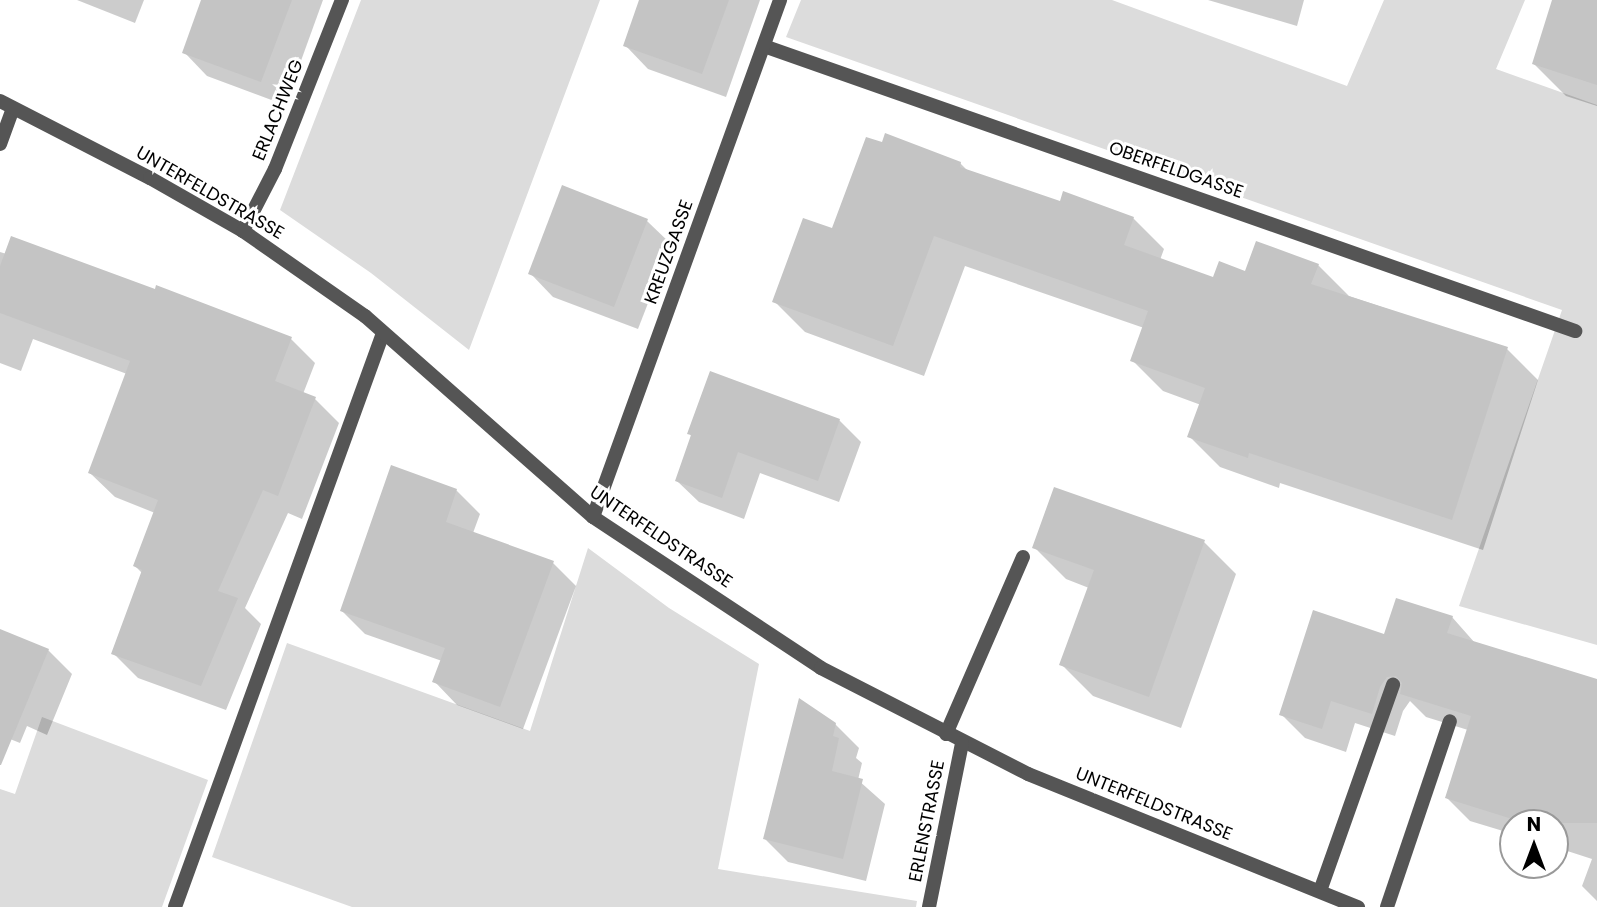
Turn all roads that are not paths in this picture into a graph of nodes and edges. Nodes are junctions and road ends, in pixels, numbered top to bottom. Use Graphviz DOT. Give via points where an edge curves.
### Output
graph roads {
  1 [pos="342,0"];
  2 [pos="780,0"];
  3 [pos="764,46"];
  4 [pos="7,105"];
  5 [pos="0,145"];
  6 [pos="243,231"];
  7 [pos="1575,331"];
  8 [pos="383,333"];
  9 [pos="593,517"];
  10 [pos="1023,557"];
  11 [pos="1393,684"];
  12 [pos="1450,721"];
  13 [pos="946,734"];
  14 [pos="962,743"];
  15 [pos="1320,891"];
  16 [pos="175,907"];
  17 [pos="929,907"];
  18 [pos="1358,907"];
  19 [pos="1387,907"];
  1 -- 6 [label="street, ERLACHWEG" via="275,169"];
  2 -- 3 [label="street, KREUZGASSE"];
  3 -- 7 [label="street, OBERFELDGASSE"];
  3 -- 9 [label="street, KREUZGASSE"];
  4 -- 5 [label="street"];
  4 -- 6 [label="street, UNTERFELDSTRASSE"];
  6 -- 8 [label="street, UNTERFELDSTRASSE"];
  8 -- 9 [label="street, UNTERFELDSTRASSE"];
  8 -- 16 [label="street"];
  9 -- 13 [label="street, UNTERFELDSTRASSE" via="821,667"];
  10 -- 13 [label="street"];
  11 -- 15 [label="street"];
  12 -- 19 [label="street"];
  13 -- 14 [label="street, UNTERFELDSTRASSE"];
  14 -- 15 [label="street, UNTERFELDSTRASSE"];
  14 -- 17 [label="street, ERLENSTRASSE"];
  15 -- 18 [label="street, UNTERFELDSTRASSE"];
}
